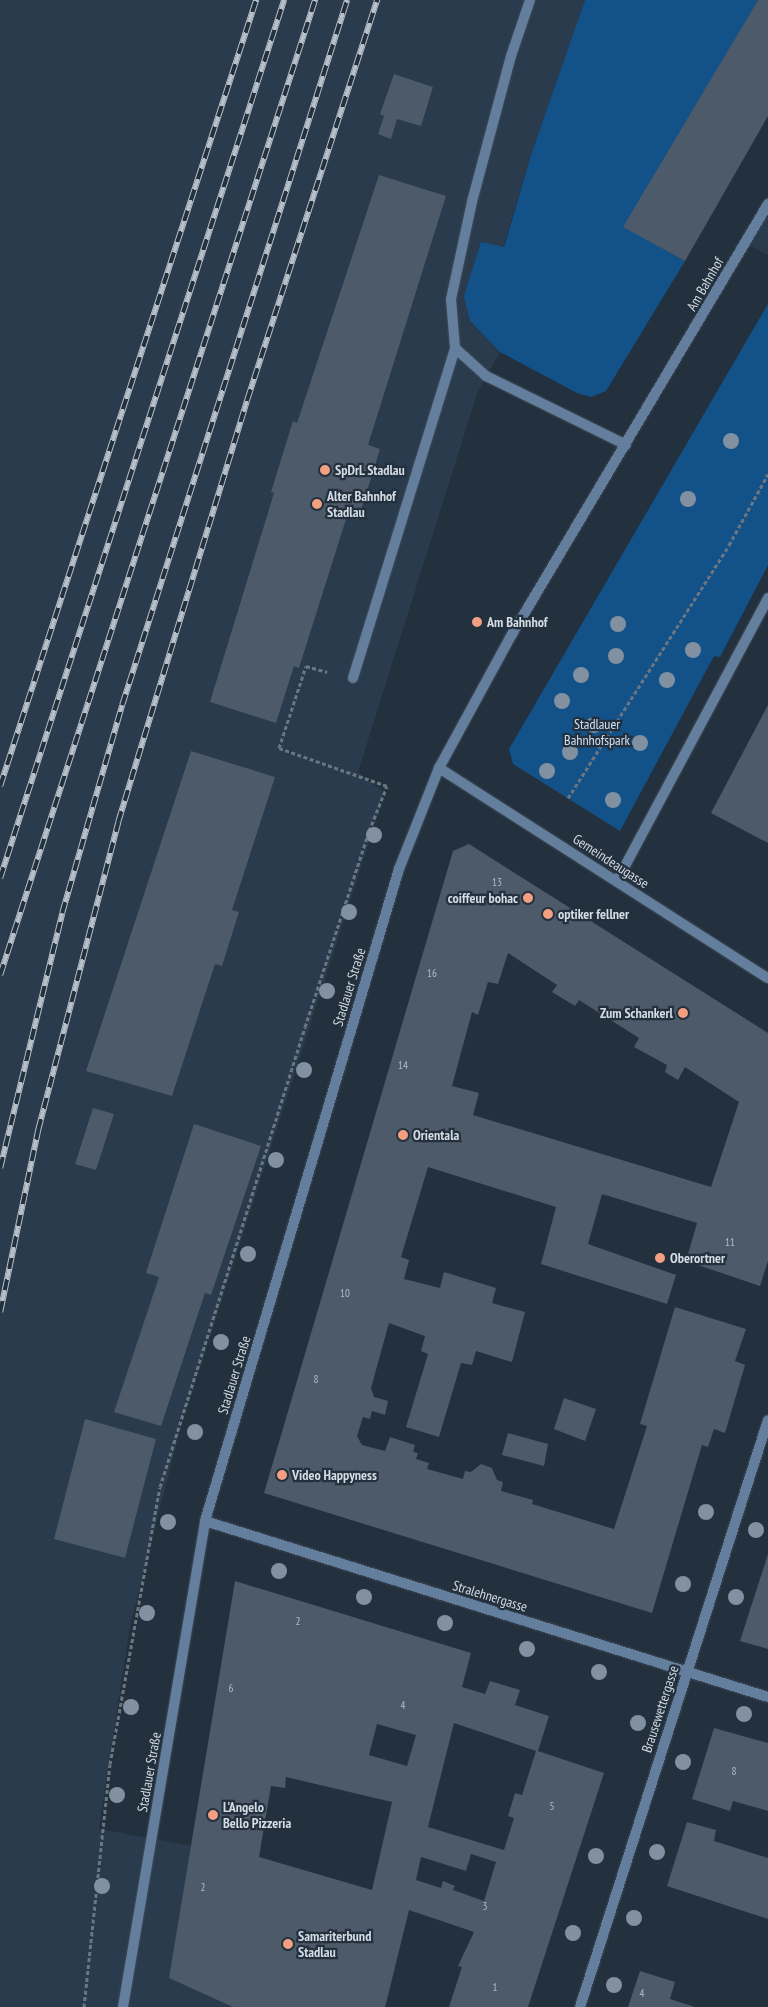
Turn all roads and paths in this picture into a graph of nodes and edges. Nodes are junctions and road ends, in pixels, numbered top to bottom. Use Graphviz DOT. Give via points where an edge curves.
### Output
graph roads {
  1 [pos="530,0"];
  2 [pos="768,204"];
  3 [pos="455,348"];
  4 [pos="626,446"];
  5 [pos="768,474"];
  6 [pos="768,598"];
  7 [pos="353,678"];
  8 [pos="439,768"];
  9 [pos="568,798"];
  10 [pos="617,881"];
  11 [pos="768,978"];
  12 [pos="768,1420"];
  13 [pos="205,1520"];
  14 [pos="687,1672"];
  15 [pos="768,1697"];
  16 [pos="84,2007"];
  17 [pos="123,2007"];
  18 [pos="580,2007"];
  1 -- 3 [label="street" via="472,202 451,299"];
  2 -- 4 [label="street, Am Bahnhof"];
  3 -- 4 [label="street" via="486,376"];
  3 -- 7 [label="street"];
  4 -- 8 [label="street, Am Bahnhof" via="511,636"];
  5 -- 9 [label="path" via="729,545"];
  6 -- 10 [label="street"];
  7 -- 16 [label="path" via="306,666 279,748 387,786 369,831 311,1009 160,1487 110,1764"];
  8 -- 10 [label="street, Gemeindeaugasse"];
  8 -- 13 [label="street, Stadlauer Straße" via="399,869"];
  10 -- 11 [label="street, Gemeindeaugasse"];
  12 -- 14 [label="street, Brausewettergasse"];
  13 -- 14 [label="street, Stralehnergasse"];
  13 -- 17 [label="street, Stadlauer Straße"];
  14 -- 15 [label="street, Stralehnergasse"];
  14 -- 18 [label="street, Brausewettergasse"];
}
